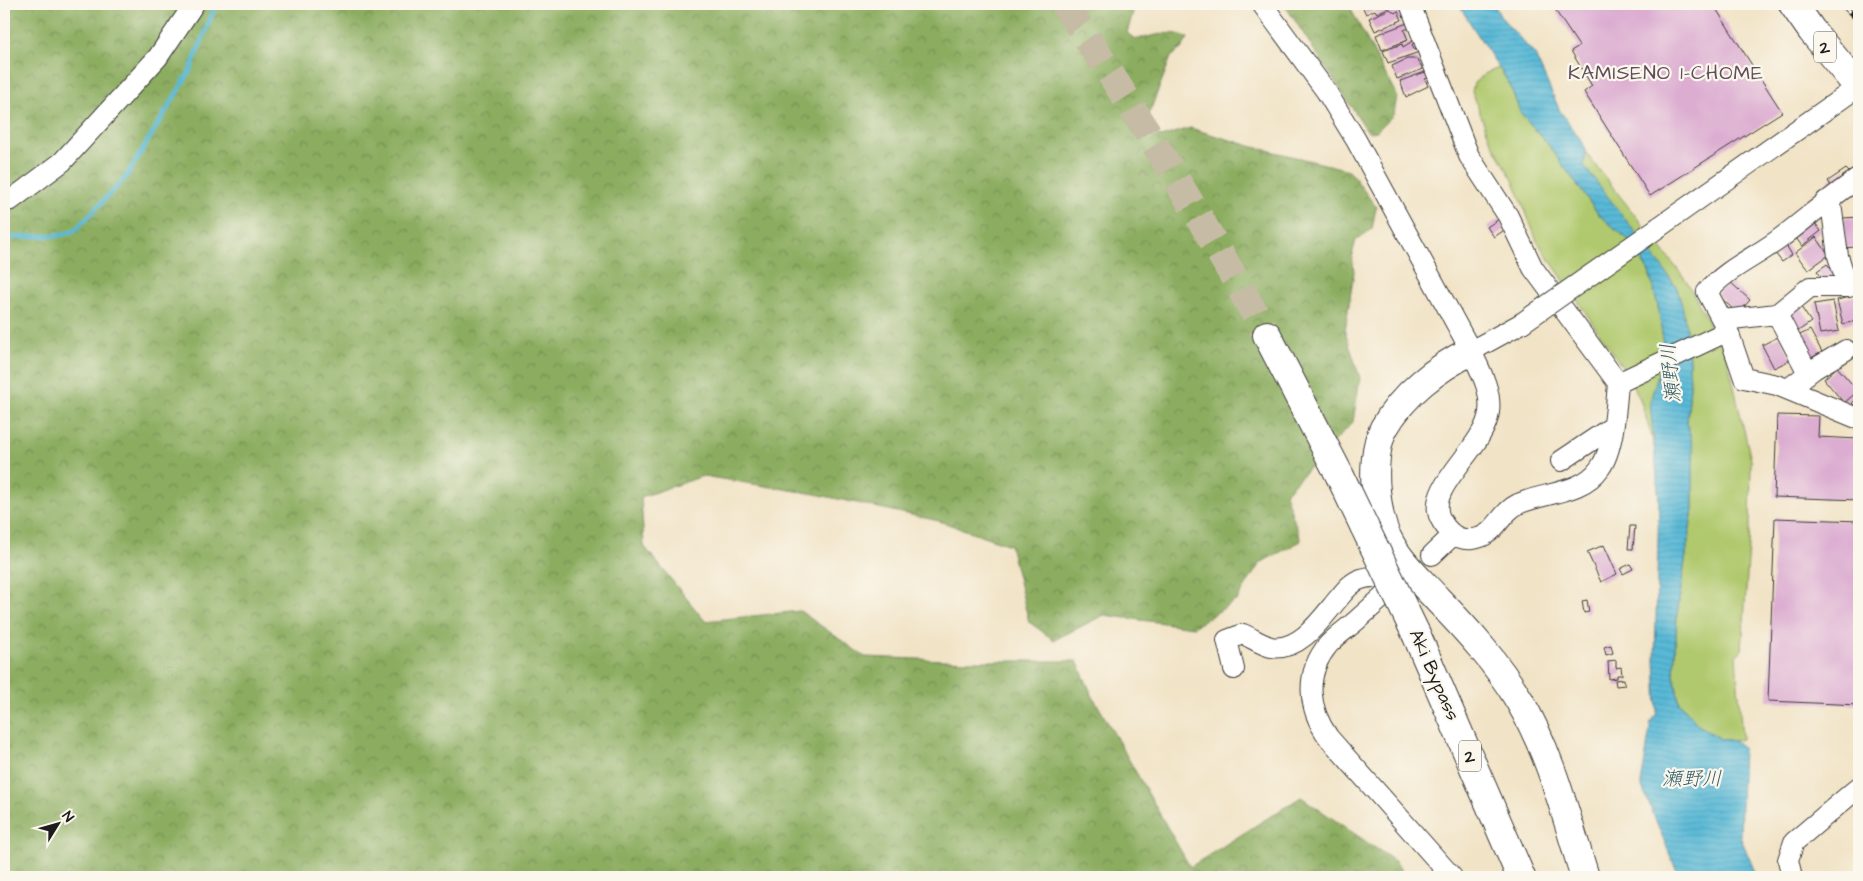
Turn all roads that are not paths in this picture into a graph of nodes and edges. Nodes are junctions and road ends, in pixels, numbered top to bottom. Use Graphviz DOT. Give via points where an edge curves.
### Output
graph roads {
  1 [pos="194,4"];
  2 [pos="1262,4"];
  3 [pos="1410,4"];
  4 [pos="1793,4"];
  5 [pos="1859,87"];
  6 [pos="1859,178"];
  7 [pos="1826,201"];
  8 [pos="4,202"];
  9 [pos="1854,286"];
  10 [pos="1778,314"];
  11 [pos="1725,328"];
  12 [pos="1267,335"];
  13 [pos="1846,350"];
  14 [pos="1471,351"];
  15 [pos="1808,373"];
  16 [pos="1622,381"];
  17 [pos="1788,389"];
  18 [pos="1859,419"];
  19 [pos="1605,431"];
  20 [pos="1569,436"];
  21 [pos="1561,460"];
  22 [pos="1454,535"];
  23 [pos="1432,555"];
  24 [pos="1234,669"];
  25 [pos="1859,787"];
  26 [pos="1452,877"];
  27 [pos="1522,877"];
  28 [pos="1584,877"];
  29 [pos="1597,877"];
  30 [pos="1792,877"];
  1 -- 8 [label="street" via="158,57 62,162"];
  2 -- 14 [label="street" via="1326,90"];
  3 -- 16 [label="street" via="1469,156 1508,216 1533,268"];
  4 -- 5 [label="highway, 2"];
  5 -- 14 [label="street, bridge" via="1522,323"];
  6 -- 7 [label="street"];
  7 -- 9 [label="street" via="1832,211 1838,256"];
  7 -- 11 [label="street" via="1782,237 1717,280 1707,292"];
  9 -- 10 [label="street" via="1810,287"];
  10 -- 11 [label="street"];
  10 -- 15 [label="street"];
  11 -- 16 [label="street"];
  11 -- 17 [label="street" via="1744,378"];
  12 -- 27 [label="highway, Aki Bypass / 2, bridge" via="1340,476 1416,636"];
  13 -- 15 [label="street"];
  14 -- 22 [label="street" via="1485,383 1490,412 1486,428 1445,483 1437,504 1438,515 1445,528"];
  14 -- 28 [label="highway" via="1419,386 1403,401 1384,429 1375,481 1378,510 1388,539 1404,564 1470,634 1518,699 1536,730"];
  14 -- 29 [label="highway" via="1453,382 1408,420 1394,447 1388,480 1391,512 1414,556 1506,659 1528,693 1560,762"];
  15 -- 17 [label="street"];
  16 -- 19 [label="street"];
  17 -- 18 [label="street"];
  19 -- 20 [label="street"];
  19 -- 21 [label="street"];
  19 -- 22 [label="street" via="1607,456 1600,469 1583,484 1518,504 1504,514 1488,535 1472,540"];
  22 -- 23 [label="street"];
  24 -- 26 [label="street" via="1227,640 1243,634 1270,647 1282,648 1313,628 1350,585 1360,579 1404,578 1329,644 1319,658 1312,677 1313,708 1319,725 1329,738"];
  25 -- 30 [label="street" via="1794,842 1788,860"];
}
